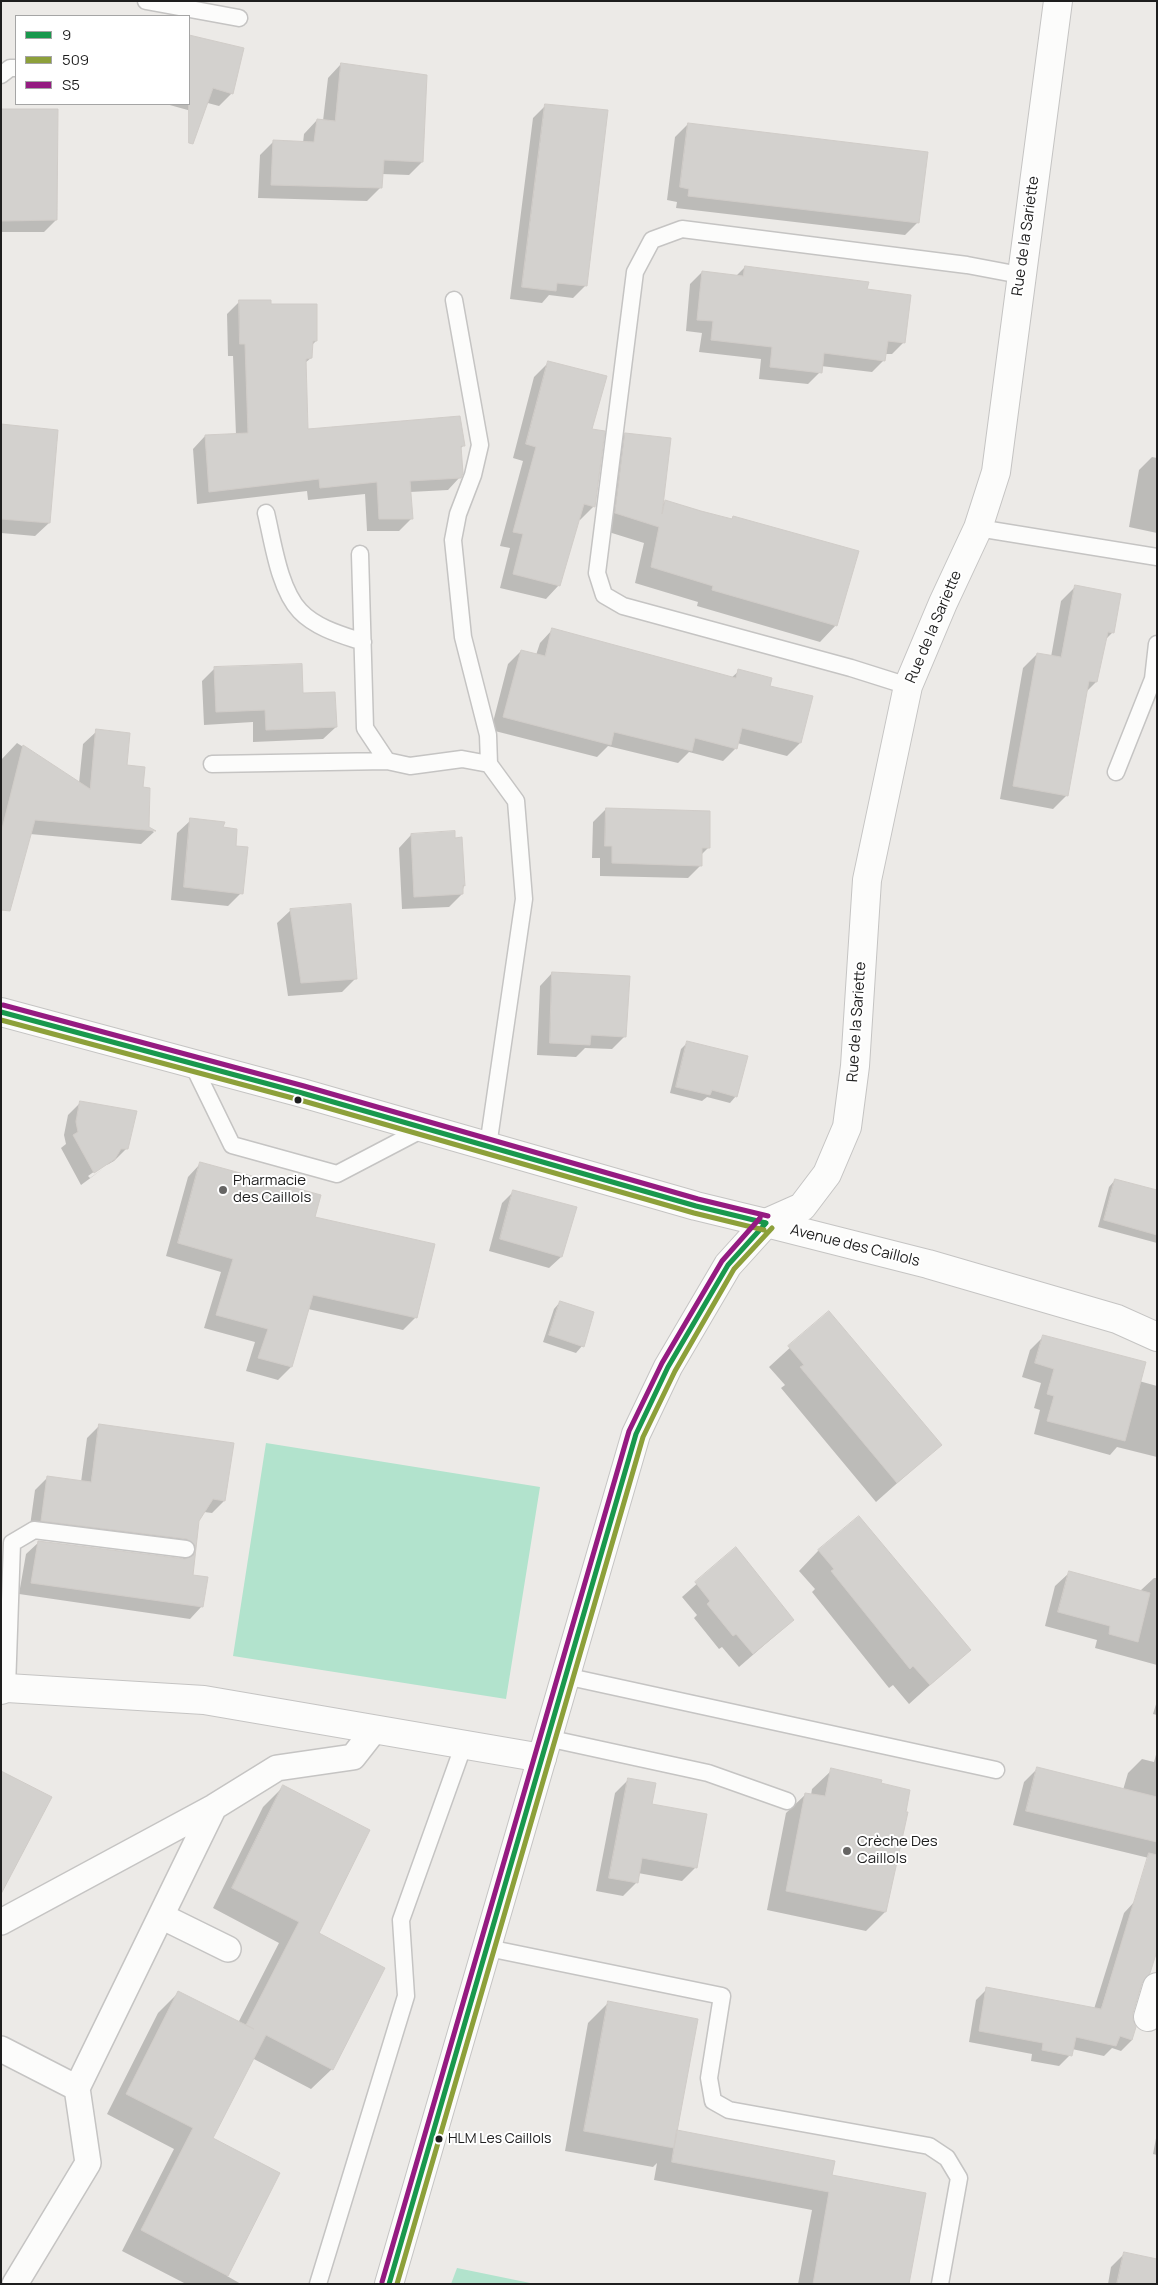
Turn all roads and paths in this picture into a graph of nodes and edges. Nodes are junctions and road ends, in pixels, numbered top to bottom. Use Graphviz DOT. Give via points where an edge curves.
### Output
graph roads {
  1 [pos="146,1"];
  2 [pos="1058,1"];
  3 [pos="239,18"];
  4 [pos="15,68"];
  5 [pos="1,75"];
  6 [pos="1020,275"];
  7 [pos="454,300"];
  8 [pos="266,513"];
  9 [pos="978,528"];
  10 [pos="360,554"];
  11 [pos="1157,558"];
  12 [pos="363,642"];
  13 [pos="1157,644"];
  14 [pos="1155,680"];
  15 [pos="908,686"];
  16 [pos="387,761"];
  17 [pos="212,764"];
  18 [pos="489,764"];
  19 [pos="1116,772"];
  20 [pos="1,1012"];
  21 [pos="192,1062"];
  22 [pos="423,1128"];
  23 [pos="488,1146"];
  24 [pos="766,1223"];
  25 [pos="1157,1337"];
  26 [pos="186,1549"];
  27 [pos="565,1676"];
  28 [pos="4,1689"];
  29 [pos="375,1729"];
  30 [pos="464,1744"];
  31 [pos="545,1748"];
  32 [pos="996,1770"];
  33 [pos="787,1801"];
  34 [pos="214,1807"];
  35 [pos="161,1916"];
  36 [pos="1,1922"];
  37 [pos="488,1948"];
  38 [pos="228,1949"];
  39 [pos="1157,1987"];
  40 [pos="1148,2017"];
  41 [pos="1,2049"];
  42 [pos="77,2088"];
  43 [pos="15,2284"];
  44 [pos="318,2284"];
  45 [pos="390,2284"];
  46 [pos="940,2284"];
  1 -- 3 [label="lane"];
  2 -- 6 [label="street, Rue de la Sariette"];
  4 -- 5 [label="lane"];
  6 -- 9 [label="street, Rue de la Sariette" via="996,472"];
  6 -- 15 [label="lane" via="968,264 682,229 652,240 635,272 597,574 604,595 623,606"];
  7 -- 18 [label="lane" via="480,444 453,540 463,637 488,735"];
  8 -- 12 [label="lane" via="284,584 300,611 339,635"];
  9 -- 11 [label="lane"];
  9 -- 15 [label="street, Rue de la Sariette"];
  10 -- 12 [label="lane"];
  12 -- 16 [label="lane" via="365,728"];
  13 -- 14 [label="lane"];
  14 -- 19 [label="lane"];
  15 -- 24 [label="street, Rue de la Sariette" via="867,880 856,1066 847,1127 827,1174 802,1207"];
  16 -- 17 [label="lane"];
  16 -- 18 [label="lane" via="410,766 462,759"];
  18 -- 23 [label="lane" via="516,801 524,900"];
  20 -- 21 [label="street, Avenue des Caillols"];
  21 -- 22 [label="street, Avenue des Caillols"];
  21 -- 22 [label="lane" via="232,1145 337,1174"];
  22 -- 23 [label="street, Avenue des Caillols"];
  23 -- 24 [label="street, Avenue des Caillols"];
  24 -- 25 [label="street, Avenue des Caillols" via="928,1264 1117,1318"];
  24 -- 27 [label="street" via="728,1265 668,1367 636,1434"];
  26 -- 28 [label="lane" via="34,1530 12,1544"];
  27 -- 31 [label="street"];
  27 -- 32 [label="lane"];
  28 -- 29 [label="street" via="204,1700"];
  29 -- 30 [label="street"];
  29 -- 34 [label="street" via="353,1756 278,1768"];
  30 -- 31 [label="street"];
  30 -- 44 [label="lane" via="401,1920 406,1996"];
  31 -- 33 [label="lane" via="708,1773"];
  31 -- 37 [label="street"];
  34 -- 35 [label="street"];
  34 -- 36 [label="street"];
  35 -- 38 [label="street"];
  35 -- 42 [label="street"];
  37 -- 45 [label="street"];
  37 -- 46 [label="lane" via="722,1996 709,2078 713,2101 729,2110 929,2146 947,2158 959,2178"];
  39 -- 40 [label="street"];
  41 -- 42 [label="street"];
  42 -- 43 [label="street" via="88,2163"];
}
